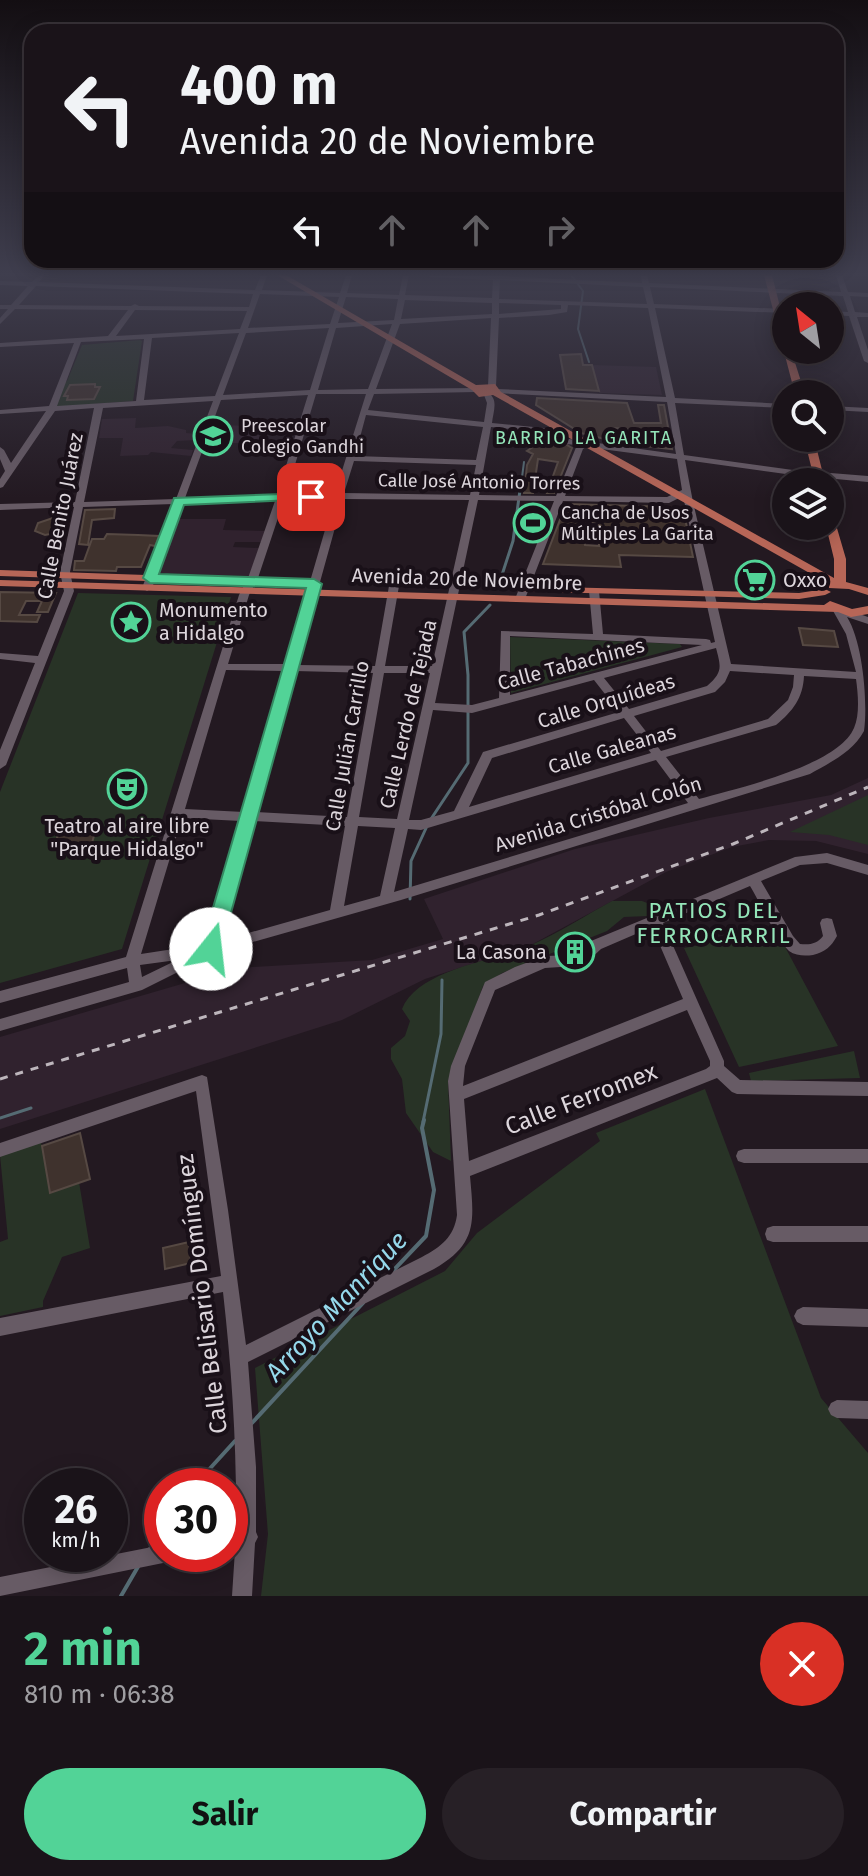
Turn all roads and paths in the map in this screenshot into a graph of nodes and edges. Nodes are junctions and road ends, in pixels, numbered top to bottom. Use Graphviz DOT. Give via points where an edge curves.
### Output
graph roads {
  1 [pos="75,349"];
  2 [pos="146,349"];
  3 [pos="236,349"];
  4 [pos="325,349"];
  5 [pos="387,349"];
  6 [pos="414,349"];
  7 [pos="491,349"];
  8 [pos="660,349"];
  9 [pos="372,390"];
  10 [pos="487,390"];
  11 [pos="312,392"];
  12 [pos="217,399"];
  13 [pos="671,400"];
  14 [pos="140,403"];
  15 [pos="772,405"];
  16 [pos="99,406"];
  17 [pos="52,409"];
  18 [pos="844,409"];
  19 [pos="868,410"];
  20 [pos="0,412"];
  21 [pos="363,412"];
  22 [pos="487,425"];
  23 [pos="551,431"];
  24 [pos="578,444"];
  25 [pos="0,450"];
  26 [pos="681,455"];
  27 [pos="350,458"];
  28 [pos="480,463"];
  29 [pos="10,471"];
  30 [pos="772,471"];
  31 [pos="844,479"];
  32 [pos="868,479"];
  33 [pos="0,485"];
  34 [pos="339,496"];
  35 [pos="279,497"];
  36 [pos="474,498"];
  37 [pos="559,499"];
  38 [pos="682,500"];
  39 [pos="179,501"];
  40 [pos="81,504"];
  41 [pos="0,507"];
  42 [pos="835,540"];
  43 [pos="840,561"];
  44 [pos="0,573"];
  45 [pos="815,574"];
  46 [pos="67,580"];
  47 [pos="0,583"];
  48 [pos="148,583"];
  49 [pos="840,585"];
  50 [pos="249,586"];
  51 [pos="313,588"];
  52 [pos="393,590"];
  53 [pos="826,591"];
  54 [pos="866,591"];
  55 [pos="454,592"];
  56 [pos="522,594"];
  57 [pos="595,596"];
  58 [pos="712,599"];
  59 [pos="841,610"];
  60 [pos="867,615"];
  61 [pos="855,635"];
  62 [pos="598,637"];
  63 [pos="868,641"];
  64 [pos="722,643"];
  65 [pos="0,656"];
  66 [pos="42,660"];
  67 [pos="221,667"];
  68 [pos="726,667"];
  69 [pos="290,668"];
  70 [pos="379,670"];
  71 [pos="437,670"];
  72 [pos="799,671"];
  73 [pos="867,673"];
  74 [pos="597,676"];
  75 [pos="504,700"];
  76 [pos="429,706"];
  77 [pos="627,714"];
  78 [pos="660,756"];
  79 [pos="0,765"];
  80 [pos="697,805"];
  81 [pos="177,813"];
  82 [pos="459,814"];
  83 [pos="248,817"];
  84 [pos="352,822"];
  85 [pos="402,824"];
  86 [pos="868,870"];
  87 [pos="753,879"];
  88 [pos="386,899"];
  89 [pos="336,913"];
  90 [pos="655,920"];
  91 [pos="827,923"];
  92 [pos="211,949"];
  93 [pos="132,961"];
  94 [pos="137,986"];
  95 [pos="16,993"];
  96 [pos="0,997"];
  97 [pos="691,1002"];
  98 [pos="19,1019"];
  99 [pos="0,1025"];
  100 [pos="717,1069"];
  101 [pos="868,1089"];
  102 [pos="455,1096"];
  103 [pos="0,1150"];
  104 [pos="744,1156"];
  105 [pos="868,1156"];
  106 [pos="461,1172"];
  107 [pos="773,1234"];
  108 [pos="868,1234"];
  109 [pos="228,1283"];
  110 [pos="803,1316"];
  111 [pos="868,1318"];
  112 [pos="0,1327"];
  113 [pos="238,1358"];
  114 [pos="837,1409"];
  115 [pos="868,1410"];
  116 [pos="244,1468"];
  117 [pos="144,1558"];
  118 [pos="241,1572"];
  119 [pos="0,1587"];
  120 [pos="242,1596"];
  1 -- 17 [label="street"];
  2 -- 14 [label="street"];
  3 -- 12 [label="street"];
  4 -- 11 [label="street"];
  5 -- 9 [label="street"];
  6 -- 10 [label="main road"];
  7 -- 10 [label="street, Calle Lerdo de Tejada"];
  8 -- 13 [label="street"];
  9 -- 10 [label="street"];
  9 -- 11 [label="street"];
  9 -- 21 [label="street"];
  10 -- 13 [label="street"];
  10 -- 22 [label="street, Calle Lerdo de Tejada"];
  10 -- 23 [label="main road"];
  10 -- 24 [label="main road"];
  11 -- 12 [label="street"];
  11 -- 35 [label="street"];
  12 -- 14 [label="street"];
  12 -- 39 [label="street"];
  13 -- 15 [label="street"];
  13 -- 26 [label="street"];
  14 -- 16 [label="street"];
  16 -- 17 [label="street"];
  16 -- 40 [label="street, Calle Benito Juárez"];
  17 -- 20 [label="street"];
  17 -- 29 [label="street"];
  18 -- 19 [label="street"];
  21 -- 22 [label="street"];
  21 -- 27 [label="street"];
  22 -- 23 [label="street"];
  22 -- 28 [label="street, Calle Lerdo de Tejada"];
  23 -- 24 [label="main road"];
  24 -- 26 [label="street"];
  24 -- 37 [label="street"];
  24 -- 38 [label="main road"];
  25 -- 29 [label="street"];
  26 -- 30 [label="street"];
  26 -- 38 [label="street"];
  27 -- 28 [label="street"];
  27 -- 34 [label="street"];
  28 -- 36 [label="street, Calle Lerdo de Tejada"];
  29 -- 33 [label="street"];
  31 -- 32 [label="street"];
  34 -- 35 [label="street, Calle José Antonio Torres"];
  34 -- 36 [label="street, Calle José Antonio Torres"];
  34 -- 51 [label="street"];
  35 -- 39 [label="street, Calle José Antonio Torres"];
  35 -- 50 [label="street"];
  36 -- 37 [label="street, Calle José Antonio Torres"];
  36 -- 55 [label="street, Calle Lerdo de Tejada"];
  37 -- 38 [label="street, Calle José Antonio Torres"];
  37 -- 56 [label="street"];
  38 -- 45 [label="main road"];
  38 -- 53 [label="main road"];
  38 -- 58 [label="street"];
  39 -- 40 [label="street, Calle José Antonio Torres"];
  39 -- 48 [label="street"];
  40 -- 41 [label="street, Calle José Antonio Torres"];
  40 -- 46 [label="street, Calle Benito Juárez"];
  42 -- 43 [label="main road"];
  43 -- 45 [label="main road" via="834,569"];
  43 -- 49 [label="main road"];
  43 -- 54 [label="main road"];
  44 -- 46 [label="main road, Avenida 20 de Noviembre"];
  45 -- 49 [label="main road"];
  46 -- 47 [label="main road, Avenida 20 de Noviembre"];
  46 -- 48 [label="main road, Avenida 20 de Noviembre"];
  46 -- 66 [label="street, Calle Benito Juárez" via="69,591"];
  48 -- 50 [label="main road, Avenida 20 de Noviembre"];
  49 -- 53 [label="main road, Avenida 20 de Noviembre"];
  49 -- 54 [label="main road"];
  50 -- 51 [label="main road, Avenida 20 de Noviembre"];
  50 -- 67 [label="street"];
  51 -- 52 [label="main road, Avenida 20 de Noviembre"];
  51 -- 69 [label="street"];
  52 -- 55 [label="main road, Avenida 20 de Noviembre"];
  52 -- 70 [label="street, Calle Julián Carrillo"];
  53 -- 58 [label="main road, Avenida 20 de Noviembre"];
  53 -- 59 [label="main road" via="827,602"];
  55 -- 56 [label="main road, Avenida 20 de Noviembre"];
  55 -- 71 [label="street, Calle Lerdo de Tejada"];
  56 -- 57 [label="main road, Avenida 20 de Noviembre"];
  57 -- 58 [label="main road, Avenida 20 de Noviembre"];
  57 -- 62 [label="street"];
  58 -- 59 [label="main road, Avenida 20 de Noviembre"];
  58 -- 64 [label="street"];
  59 -- 60 [label="main road, Avenida 20 de Noviembre"];
  59 -- 61 [label="street, Avenida Cristóbal Colón"];
  61 -- 63 [label="street"];
  61 -- 73 [label="street, Avenida Cristóbal Colón"];
  62 -- 64 [label="street"];
  62 -- 75 [label="street" via="505,633"];
  64 -- 68 [label="street"];
  64 -- 74 [label="street, Calle Tabachines"];
  65 -- 66 [label="street"];
  66 -- 79 [label="street, Calle Benito Juárez"];
  67 -- 69 [label="street"];
  67 -- 81 [label="street"];
  68 -- 72 [label="street"];
  68 -- 77 [label="street, Calle Orquídeas" via="711,689"];
  69 -- 70 [label="street"];
  69 -- 83 [label="street"];
  70 -- 71 [label="street"];
  70 -- 84 [label="street, Calle Julián Carrillo"];
  71 -- 76 [label="street, Calle Lerdo de Tejada"];
  72 -- 73 [label="street"];
  72 -- 78 [label="street, Calle Galeanas" via="800,691 772,722"];
  73 -- 80 [label="street, Avenida Cristóbal Colón" via="861,726 842,750 806,771"];
  74 -- 75 [label="street, Calle Tabachines"];
  74 -- 77 [label="street"];
  75 -- 76 [label="street, Calle Tabachines" via="468,709"];
  76 -- 85 [label="street, Calle Lerdo de Tejada"];
  77 -- 78 [label="street"];
  77 -- 82 [label="street, Calle Orquídeas" via="487,755"];
  78 -- 80 [label="street"];
  78 -- 82 [label="street, Calle Galeanas"];
  80 -- 88 [label="street, Avenida Cristóbal Colón"];
  81 -- 83 [label="street, Calle Galeanas"];
  81 -- 93 [label="street"];
  82 -- 85 [label="street, Calle Galeanas" via="421,825"];
  83 -- 84 [label="street, Calle Galeanas"];
  83 -- 92 [label="street"];
  84 -- 85 [label="street, Calle Galeanas"];
  84 -- 89 [label="street, Calle Julián Carrillo"];
  85 -- 88 [label="street, Calle Lerdo de Tejada"];
  86 -- 87 [label="street" via="827,858 799,860"];
  87 -- 90 [label="street"];
  87 -- 91 [label="street" via="796,949 828,942"];
  88 -- 89 [label="street, Avenida Cristóbal Colón"];
  89 -- 92 [label="street, Avenida Cristóbal Colón"];
  90 -- 97 [label="street"];
  90 -- 102 [label="street" via="596,945 588,956 565,963 547,961 490,986 458,1066"];
  92 -- 93 [label="street, Avenida Cristóbal Colón"];
  92 -- 94 [label="street, Avenida Cristóbal Colón"];
  93 -- 94 [label="street"];
  93 -- 95 [label="street, Avenida Cristóbal Colón"];
  94 -- 98 [label="street, Avenida Cristóbal Colón"];
  95 -- 96 [label="street, Avenida Cristóbal Colón"];
  95 -- 98 [label="street"];
  97 -- 100 [label="street"];
  97 -- 102 [label="street"];
  98 -- 99 [label="street, Avenida Cristóbal Colón"];
  100 -- 101 [label="street" via="737,1087"];
  100 -- 106 [label="street, Calle Ferromex"];
  102 -- 106 [label="street"];
  103 -- 109 [label="street, Calle Belisario Domínguez" via="202,1082"];
  104 -- 105 [label="street"];
  106 -- 113 [label="street" via="465,1215 461,1236 447,1252"];
  107 -- 108 [label="street"];
  109 -- 112 [label="street"];
  109 -- 113 [label="street, Calle Belisario Domínguez"];
  110 -- 111 [label="street"];
  113 -- 116 [label="street, Calle Belisario Domínguez" via="246,1429"];
  114 -- 115 [label="street"];
  117 -- 119 [label="street"];
  118 -- 120 [label="street, Calle Belisario Domínguez"];
}
